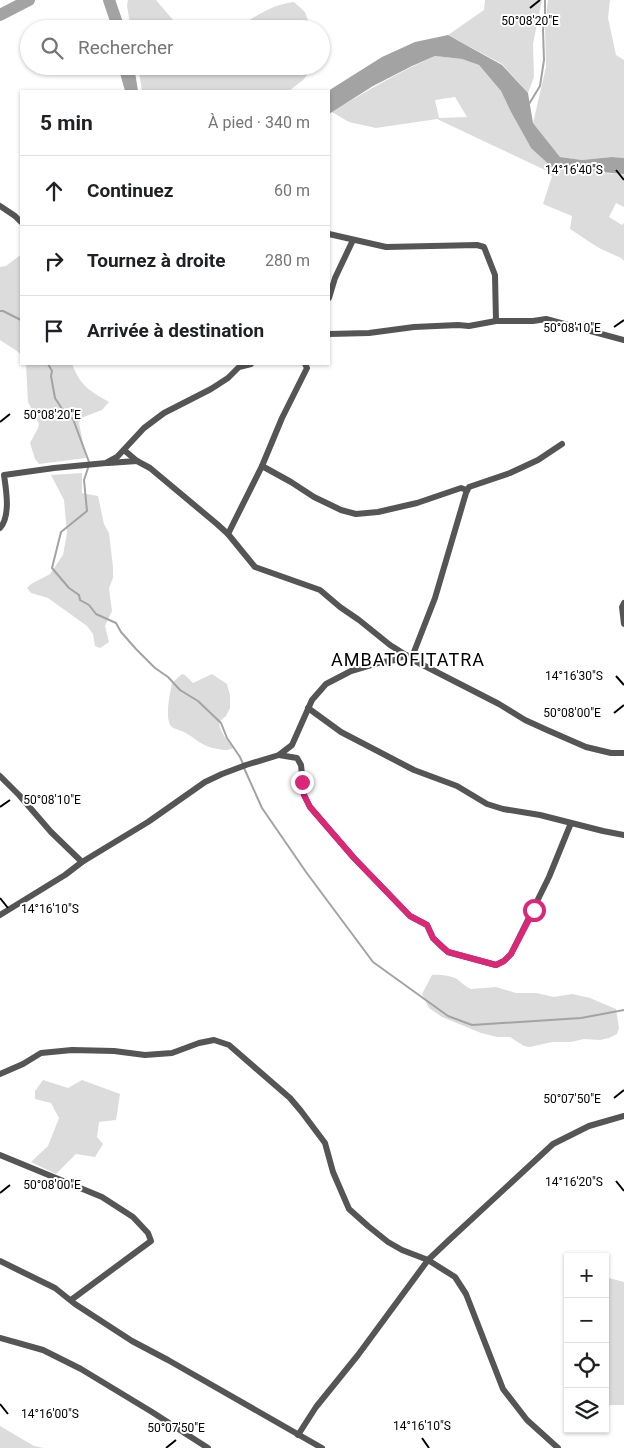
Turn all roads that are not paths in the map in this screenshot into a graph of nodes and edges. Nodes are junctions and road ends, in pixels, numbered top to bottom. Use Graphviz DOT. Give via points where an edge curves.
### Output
graph roads {
  1 [pos="0,206"];
  2 [pos="20,221"];
  3 [pos="330,234"];
  4 [pos="353,240"];
  5 [pos="330,295"];
  6 [pos="496,321"];
  7 [pos="330,334"];
  8 [pos="624,340"];
  9 [pos="248,365"];
  10 [pos="305,365"];
  11 [pos="562,444"];
  12 [pos="124,450"];
  13 [pos="137,461"];
  14 [pos="106,463"];
  15 [pos="262,466"];
  16 [pos="2,472"];
  17 [pos="467,490"];
  18 [pos="0,528"];
  19 [pos="228,534"];
  20 [pos="624,603"];
  21 [pos="624,624"];
  22 [pos="409,656"];
  23 [pos="308,708"];
  24 [pos="624,753"];
  25 [pos="279,756"];
  26 [pos="0,776"];
  27 [pos="571,823"];
  28 [pos="624,835"];
  29 [pos="82,862"];
  30 [pos="0,915"];
  31 [pos="0,1074"];
  32 [pos="624,1116"];
  33 [pos="0,1155"];
  34 [pos="428,1260"];
  35 [pos="0,1261"];
  36 [pos="71,1300"];
  37 [pos="0,1338"];
  38 [pos="298,1435"];
  39 [pos="208,1448"];
  40 [pos="322,1448"];
  41 [pos="558,1448"];
  1 -- 2 [label="street"];
  3 -- 4 [label="street"];
  4 -- 5 [label="street"];
  4 -- 6 [label="street" via="386,247 484,247 495,275"];
  6 -- 7 [label="street" via="469,326"];
  6 -- 8 [label="street" via="546,319"];
  9 -- 12 [label="street" via="164,413 144,428"];
  10 -- 15 [label="street" via="307,368"];
  11 -- 17 [label="street" via="538,460"];
  12 -- 13 [label="street"];
  12 -- 14 [label="street"];
  13 -- 14 [label="street"];
  13 -- 19 [label="street" via="150,468"];
  14 -- 16 [label="street"];
  15 -- 17 [label="street" via="314,498 356,514 417,503 460,488"];
  15 -- 19 [label="street"];
  16 -- 18 [label="street" via="8,500"];
  17 -- 22 [label="street" via="435,598"];
  19 -- 22 [label="street" via="255,567 320,590"];
  20 -- 21 [label="street"];
  22 -- 23 [label="street" via="351,670 326,684"];
  22 -- 24 [label="street" via="547,730 586,747"];
  23 -- 25 [label="street" via="292,745"];
  23 -- 27 [label="street" via="341,732 414,770 457,786 487,804"];
  25 -- 27 [label="street" via="297,758 301,765 304,795 310,807 410,916 427,925 433,938 448,952 496,965 511,954"];
  25 -- 29 [label="street" via="246,764 205,782"];
  26 -- 29 [label="street"];
  27 -- 28 [label="street"];
  29 -- 30 [label="street"];
  31 -- 34 [label="street" via="41,1053 72,1050 146,1055 172,1052 214,1040 229,1045 301,1111 324,1143 349,1209 388,1242"];
  32 -- 34 [label="street" via="589,1126 553,1144"];
  33 -- 36 [label="street" via="102,1197 133,1217 148,1233 151,1241"];
  34 -- 38 [label="street"];
  34 -- 41 [label="street" via="454,1278 462,1288 503,1389 527,1420"];
  35 -- 36 [label="street" via="55,1288"];
  36 -- 38 [label="street" via="132,1342"];
  37 -- 39 [label="street" via="43,1350 81,1369"];
  38 -- 40 [label="street"];
}
